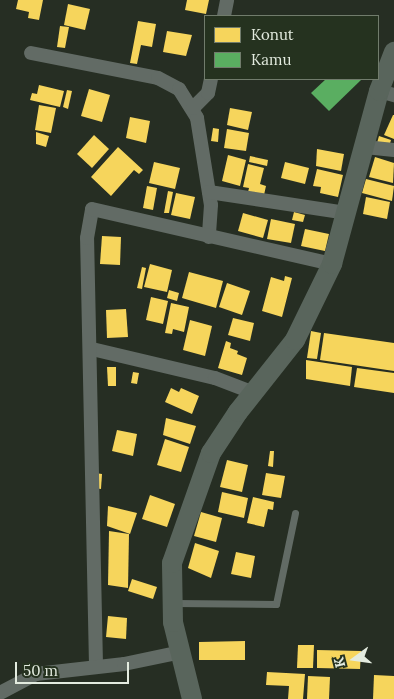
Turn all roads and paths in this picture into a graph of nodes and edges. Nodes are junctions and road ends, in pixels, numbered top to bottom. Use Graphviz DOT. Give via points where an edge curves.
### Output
graph roads {
  1 [pos="227,0"];
  2 [pos="224,15"];
  3 [pos="394,52"];
  4 [pos="30,53"];
  5 [pos="211,80"];
  6 [pos="387,93"];
  7 [pos="193,108"];
  8 [pos="365,147"];
  9 [pos="394,150"];
  10 [pos="209,192"];
  11 [pos="347,213"];
  12 [pos="209,237"];
  13 [pos="332,264"];
  14 [pos="92,350"];
  15 [pos="254,394"];
  16 [pos="294,513"];
  17 [pos="171,603"];
  18 [pos="180,652"];
  19 [pos="96,665"];
  20 [pos="0,692"];
  21 [pos="192,699"];
  1 -- 2 [label="street"];
  3 -- 6 [label="street"];
  4 -- 7 [label="street" via="158,78 179,89"];
  5 -- 7 [label="street" via="208,93"];
  6 -- 8 [label="street"];
  7 -- 10 [label="street"];
  8 -- 9 [label="street"];
  8 -- 11 [label="street"];
  10 -- 11 [label="street"];
  10 -- 12 [label="street"];
  11 -- 13 [label="street"];
  12 -- 13 [label="street"];
  12 -- 14 [label="street" via="92,209 87,238"];
  13 -- 15 [label="street" via="295,340"];
  14 -- 15 [label="street" via="215,378"];
  14 -- 19 [label="street" via="89,441"];
  15 -- 17 [label="street" via="223,433 202,473 172,563"];
  16 -- 17 [label="lane" via="276,604"];
  17 -- 18 [label="street"];
  18 -- 19 [label="street" via="124,664"];
  18 -- 21 [label="street"];
  19 -- 20 [label="street" via="36,674"];
}
